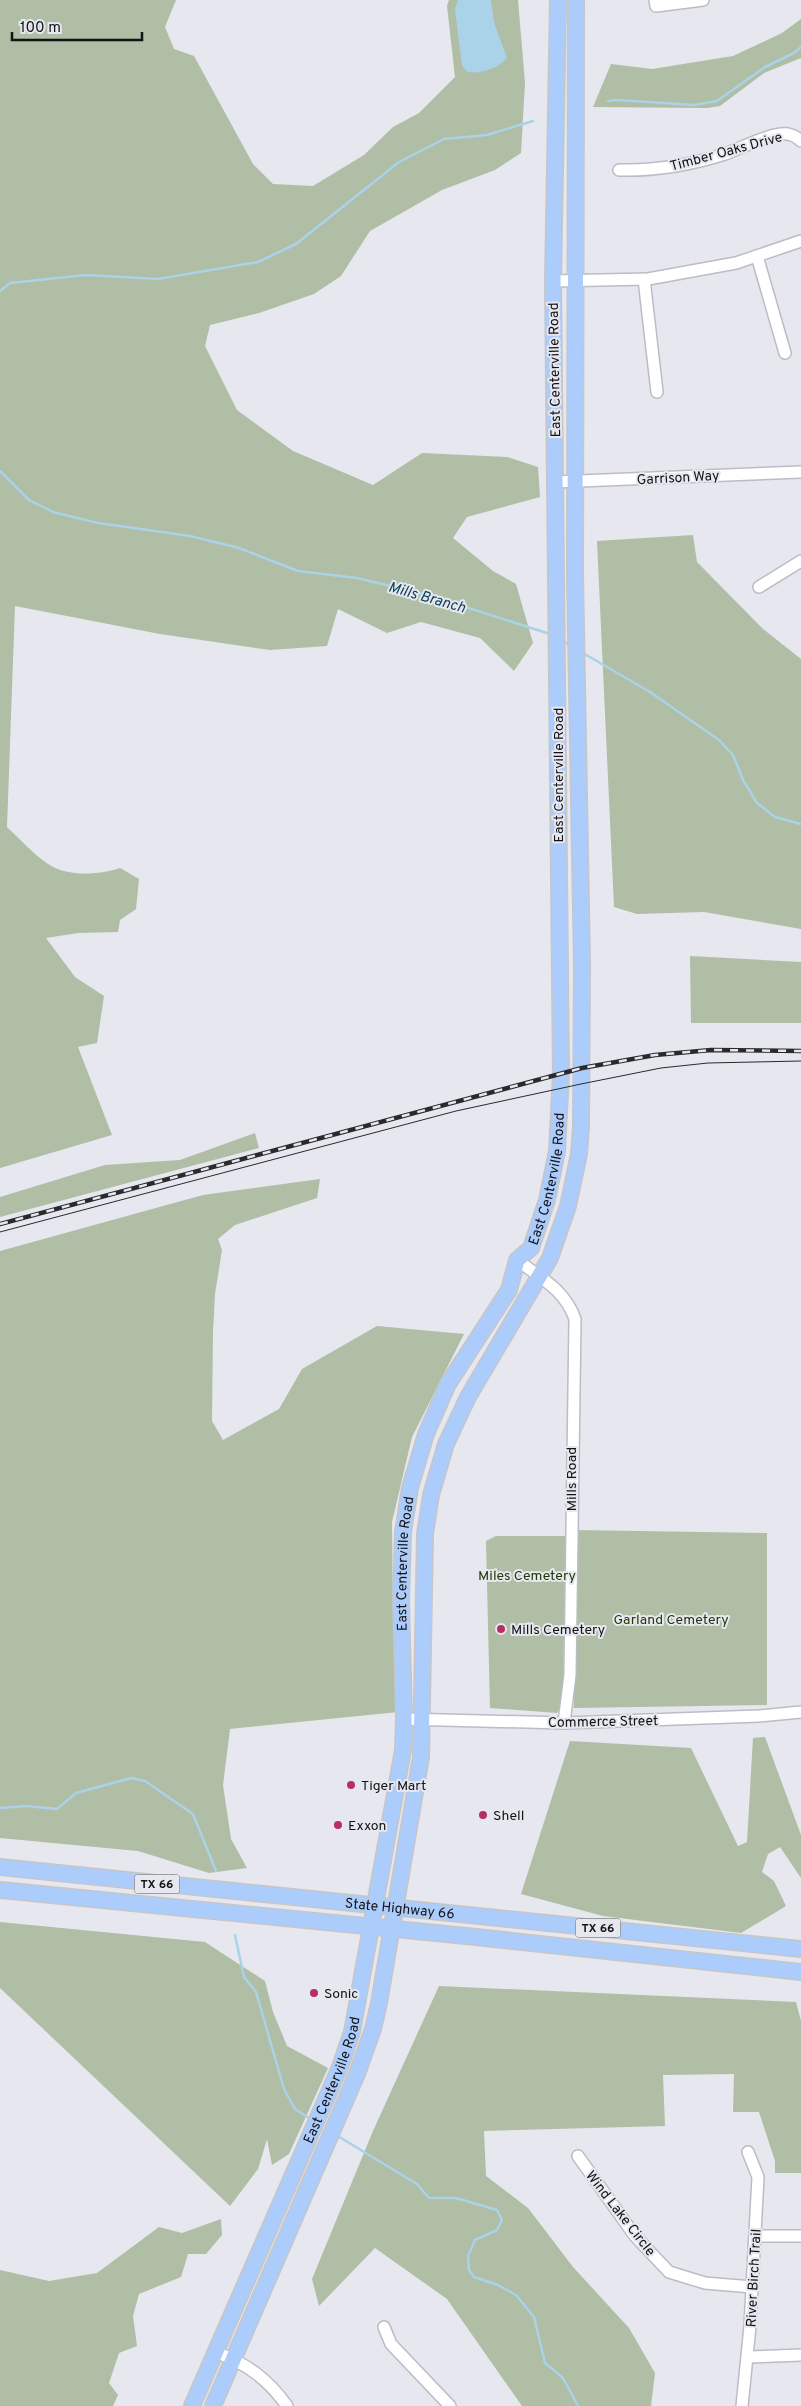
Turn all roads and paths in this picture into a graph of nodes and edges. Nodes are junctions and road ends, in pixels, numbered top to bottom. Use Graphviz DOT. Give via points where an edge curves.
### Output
graph roads {
  1 [pos="558,0"];
  2 [pos="576,0"];
  3 [pos="703,0"];
  4 [pos="656,3"];
  5 [pos="801,141"];
  6 [pos="619,170"];
  7 [pos="801,242"];
  8 [pos="757,256"];
  9 [pos="644,279"];
  10 [pos="575,280"];
  11 [pos="553,281"];
  12 [pos="785,353"];
  13 [pos="657,392"];
  14 [pos="801,472"];
  15 [pos="555,482"];
  16 [pos="576,482"];
  17 [pos="800,564"];
  18 [pos="758,587"];
  19 [pos="558,792"];
  20 [pos="579,792"];
  21 [pos="582,964"];
  22 [pos="560,965"];
  23 [pos="574,1177"];
  24 [pos="552,1178"];
  25 [pos="517,1260"];
  26 [pos="541,1278"];
  27 [pos="801,1712"];
  28 [pos="404,1719"];
  29 [pos="422,1719"];
  30 [pos="564,1723"];
  31 [pos="0,1867"];
  32 [pos="0,1890"];
  33 [pos="374,1904"];
  34 [pos="396,1907"];
  35 [pos="370,1927"];
  36 [pos="391,1929"];
  37 [pos="801,1949"];
  38 [pos="801,1972"];
  39 [pos="748,2152"];
  40 [pos="578,2156"];
  41 [pos="755,2236"];
  42 [pos="801,2236"];
  43 [pos="752,2287"];
  44 [pos="384,2327"];
  45 [pos="215,2352"];
  46 [pos="801,2355"];
  47 [pos="748,2357"];
  48 [pos="233,2360"];
  49 [pos="192,2406"];
  50 [pos="213,2406"];
  51 [pos="287,2406"];
  52 [pos="450,2406"];
  53 [pos="742,2406"];
  1 -- 11 [label="main road, East Centerville Road"];
  2 -- 10 [label="main road, East Centerville Road"];
  3 -- 4 [label="street"];
  5 -- 6 [label="street, Timber Oaks Drive" via="787,134 677,165 652,170"];
  7 -- 8 [label="street"];
  8 -- 9 [label="street" via="736,263"];
  8 -- 12 [label="street"];
  9 -- 10 [label="street"];
  9 -- 13 [label="street"];
  10 -- 11 [label="street"];
  10 -- 16 [label="main road, East Centerville Road"];
  11 -- 15 [label="main road, East Centerville Road"];
  14 -- 16 [label="street, Garrison Way"];
  15 -- 16 [label="street, Garrison Way"];
  15 -- 19 [label="main road, East Centerville Road"];
  16 -- 20 [label="main road, East Centerville Road"];
  17 -- 18 [label="street"];
  19 -- 20 [label="main road"];
  19 -- 22 [label="main road, East Centerville Road"];
  20 -- 21 [label="main road, East Centerville Road"];
  21 -- 22 [label="main road"];
  21 -- 23 [label="main road, East Centerville Road" via="581,1127"];
  22 -- 24 [label="main road, East Centerville Road" via="560,1095"];
  23 -- 24 [label="main road"];
  23 -- 26 [label="main road, East Centerville Road" via="568,1206"];
  24 -- 25 [label="main road, East Centerville Road" via="531,1248"];
  25 -- 26 [label="street, Mills Road"];
  25 -- 28 [label="main road, East Centerville Road" via="509,1290 448,1384 426,1434 410,1488 403,1532 401,1601"];
  26 -- 29 [label="main road, East Centerville Road" via="468,1397 446,1444 431,1495 425,1534"];
  26 -- 30 [label="street, Mills Road" via="562,1294 575,1318 570,1675"];
  27 -- 30 [label="street, Commerce Street"];
  28 -- 29 [label="street, Commerce Street"];
  28 -- 33 [label="main road, East Centerville Road" via="400,1771"];
  29 -- 30 [label="street, Commerce Street"];
  29 -- 34 [label="main road, East Centerville Road" via="422,1757"];
  31 -- 33 [label="main road, State Highway 66 / TX 66"];
  32 -- 35 [label="main road, State Highway 66 / TX 66"];
  33 -- 34 [label="main road, State Highway 66 / TX 66"];
  33 -- 35 [label="main road, East Centerville Road"];
  34 -- 36 [label="main road, East Centerville Road"];
  34 -- 37 [label="main road, State Highway 66 / TX 66"];
  35 -- 36 [label="main road, State Highway 66 / TX 66"];
  35 -- 45 [label="main road, East Centerville Road" via="355,2021 340,2067"];
  36 -- 38 [label="main road, State Highway 66 / TX 66"];
  36 -- 48 [label="main road, East Centerville Road" via="376,2017 357,2074"];
  39 -- 41 [label="street, River Birch Trail" via="758,2177"];
  40 -- 43 [label="street, Wind Lake Circle" via="635,2236 669,2272 705,2283"];
  41 -- 42 [label="street"];
  41 -- 43 [label="street, River Birch Trail"];
  43 -- 47 [label="street, River Birch Trail"];
  44 -- 52 [label="street" via="391,2344"];
  45 -- 48 [label="street"];
  45 -- 49 [label="main road, East Centerville Road"];
  46 -- 47 [label="street"];
  47 -- 53 [label="street, River Birch Trail"];
  48 -- 50 [label="main road, East Centerville Road"];
  48 -- 51 [label="street" via="262,2377"];
}
